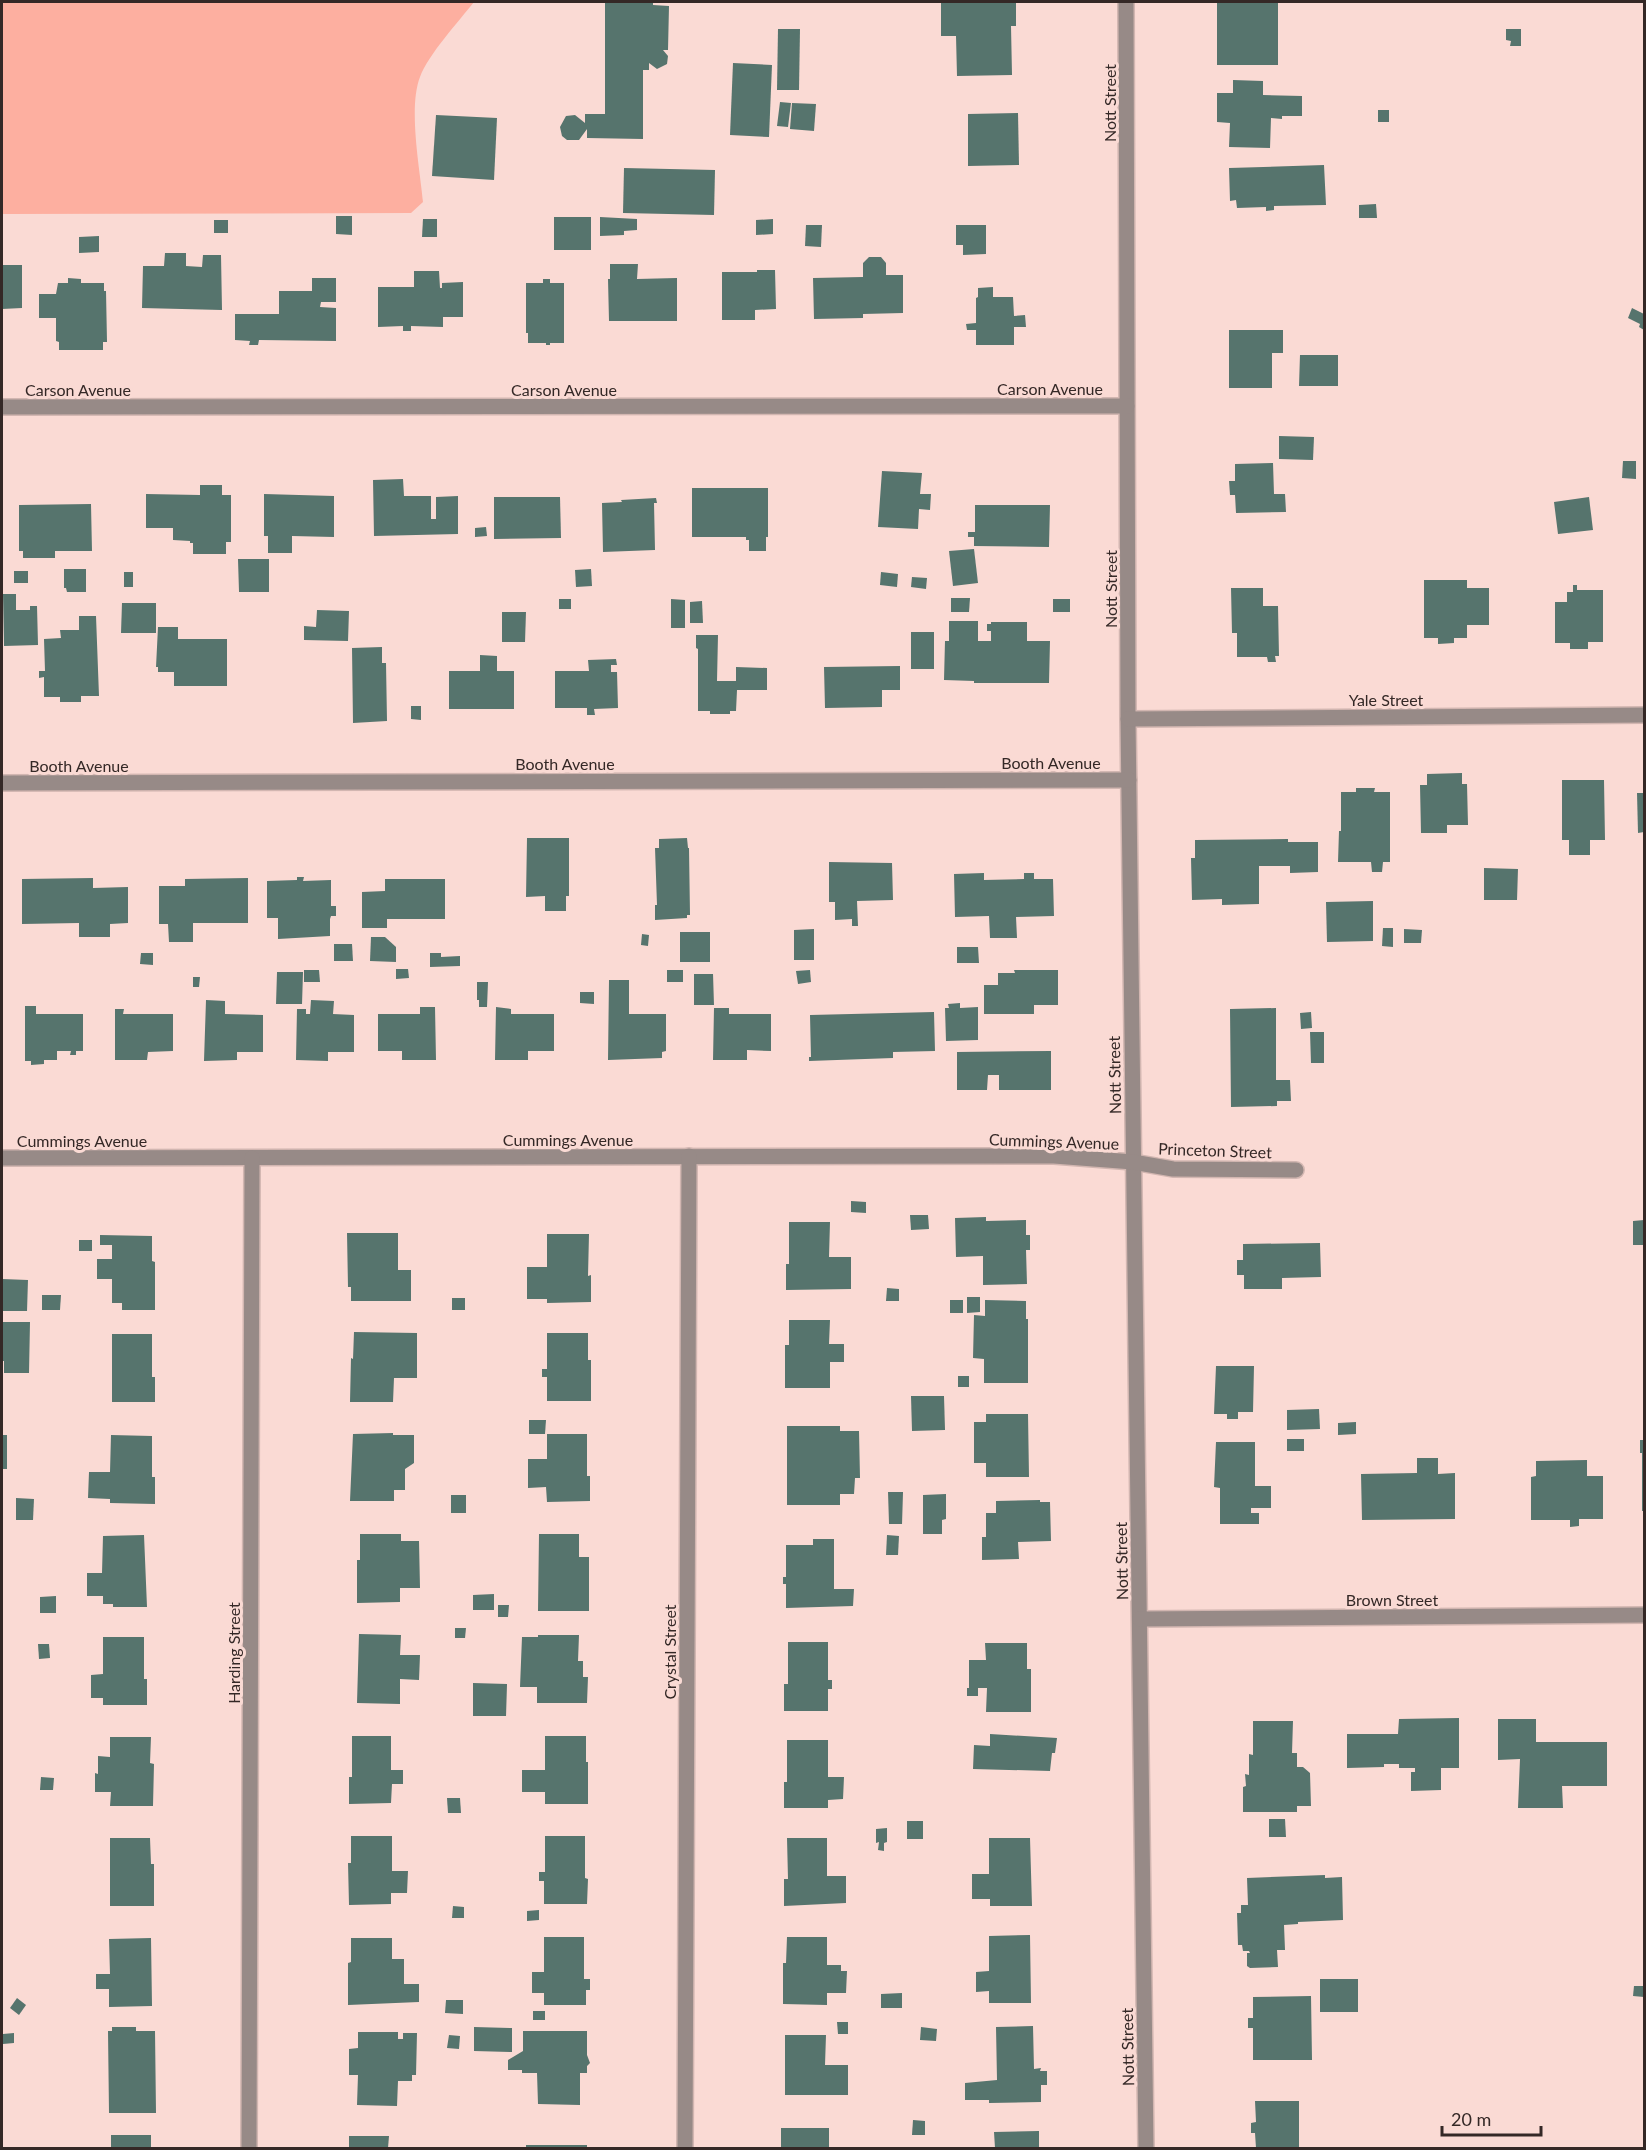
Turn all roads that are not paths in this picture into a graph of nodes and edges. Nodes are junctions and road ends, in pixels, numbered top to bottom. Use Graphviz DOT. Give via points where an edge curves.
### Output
graph roads {
  1 [pos="1126,2"];
  2 [pos="1127,406"];
  3 [pos="2,407"];
  4 [pos="1644,714"];
  5 [pos="1128,719"];
  6 [pos="1129,780"];
  7 [pos="2,783"];
  8 [pos="689,1156"];
  9 [pos="2,1158"];
  10 [pos="252,1158"];
  11 [pos="1134,1162"];
  12 [pos="1296,1170"];
  13 [pos="1644,1615"];
  14 [pos="1140,1619"];
  15 [pos="249,2148"];
  16 [pos="685,2148"];
  17 [pos="1146,2148"];
  1 -- 2 [label="street, Nott Street"];
  2 -- 3 [label="street, Carson Avenue"];
  2 -- 5 [label="street, Nott Street"];
  4 -- 5 [label="street, Yale Street"];
  5 -- 6 [label="street, Nott Street"];
  6 -- 7 [label="street, Booth Avenue"];
  6 -- 11 [label="street, Nott Street"];
  8 -- 10 [label="street, Cummings Avenue"];
  8 -- 11 [label="street, Cummings Avenue" via="1054,1156"];
  8 -- 16 [label="street, Crystal Street"];
  9 -- 10 [label="street, Cummings Avenue"];
  10 -- 15 [label="street, Harding Street"];
  11 -- 12 [label="street, Princeton Street" via="1173,1170"];
  11 -- 14 [label="street, Nott Street"];
  13 -- 14 [label="street, Brown Street"];
  14 -- 17 [label="street, Nott Street"];
}
